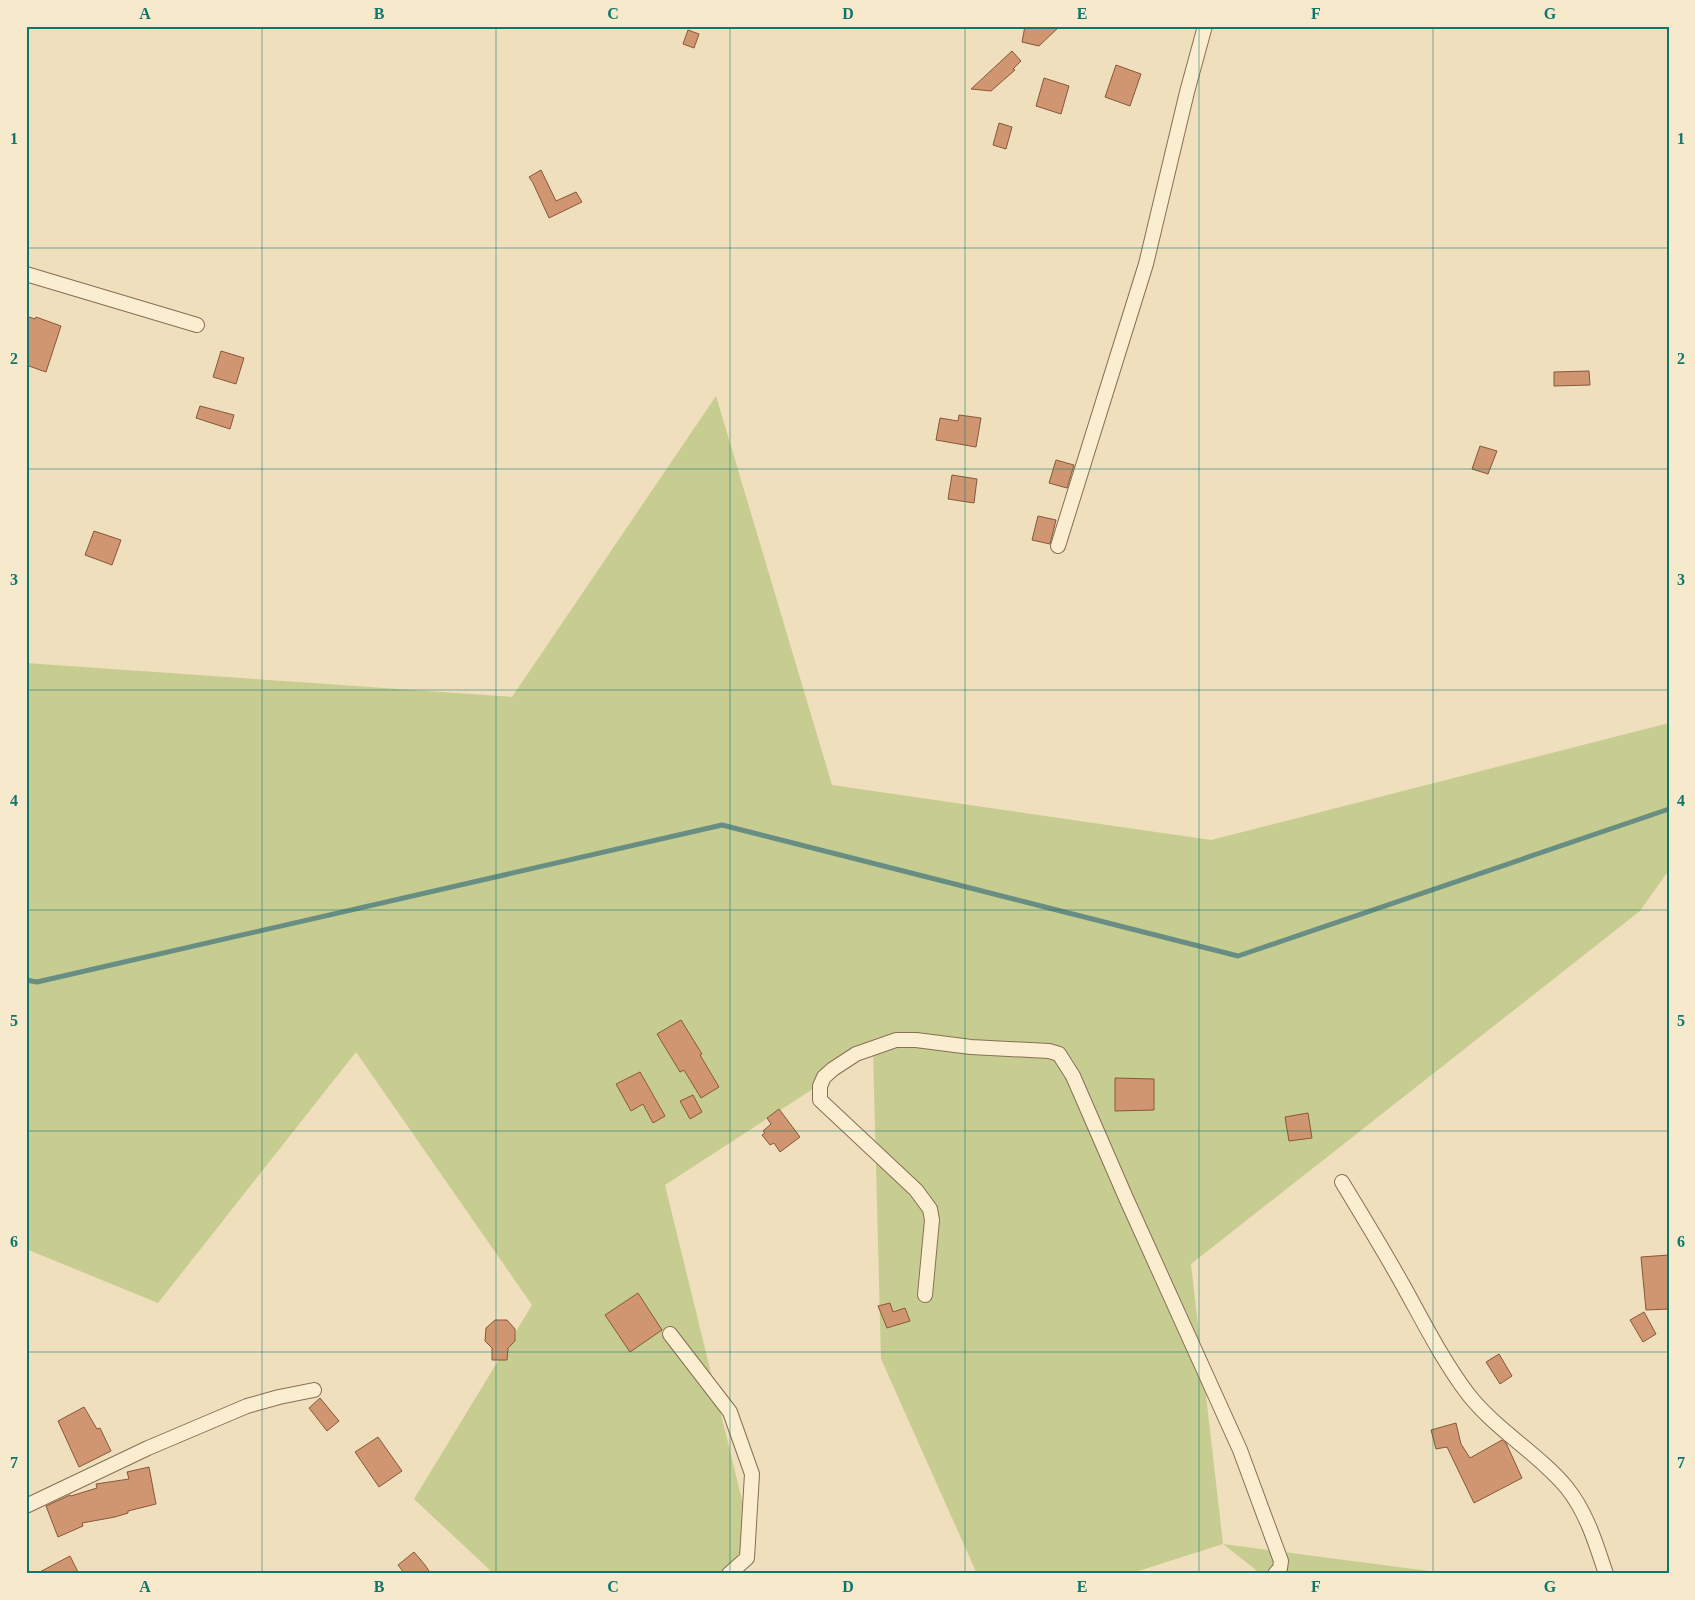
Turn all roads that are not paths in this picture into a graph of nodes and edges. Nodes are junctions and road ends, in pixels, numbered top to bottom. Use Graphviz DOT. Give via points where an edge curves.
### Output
graph roads {
  1 [pos="1205,26"];
  2 [pos="26,274"];
  3 [pos="197,325"];
  4 [pos="1058,546"];
  5 [pos="1342,1182"];
  6 [pos="925,1295"];
  7 [pos="670,1334"];
  8 [pos="314,1390"];
  9 [pos="26,1506"];
  10 [pos="729,1574"];
  11 [pos="1275,1574"];
  12 [pos="1606,1574"];
  1 -- 4 [label="street" via="1146,264"];
  2 -- 3 [label="street"];
  5 -- 12 [label="street" via="1445,1362 1469,1396 1568,1490 1592,1531"];
  6 -- 11 [label="street" via="932,1220 930,1209 916,1190 820,1100 824,1076 856,1054 896,1040 1059,1054 1073,1076 1240,1450 1281,1561"];
  7 -- 10 [label="street" via="730,1412 752,1474 747,1558"];
  8 -- 9 [label="street" via="247,1406 148,1448"];
}
